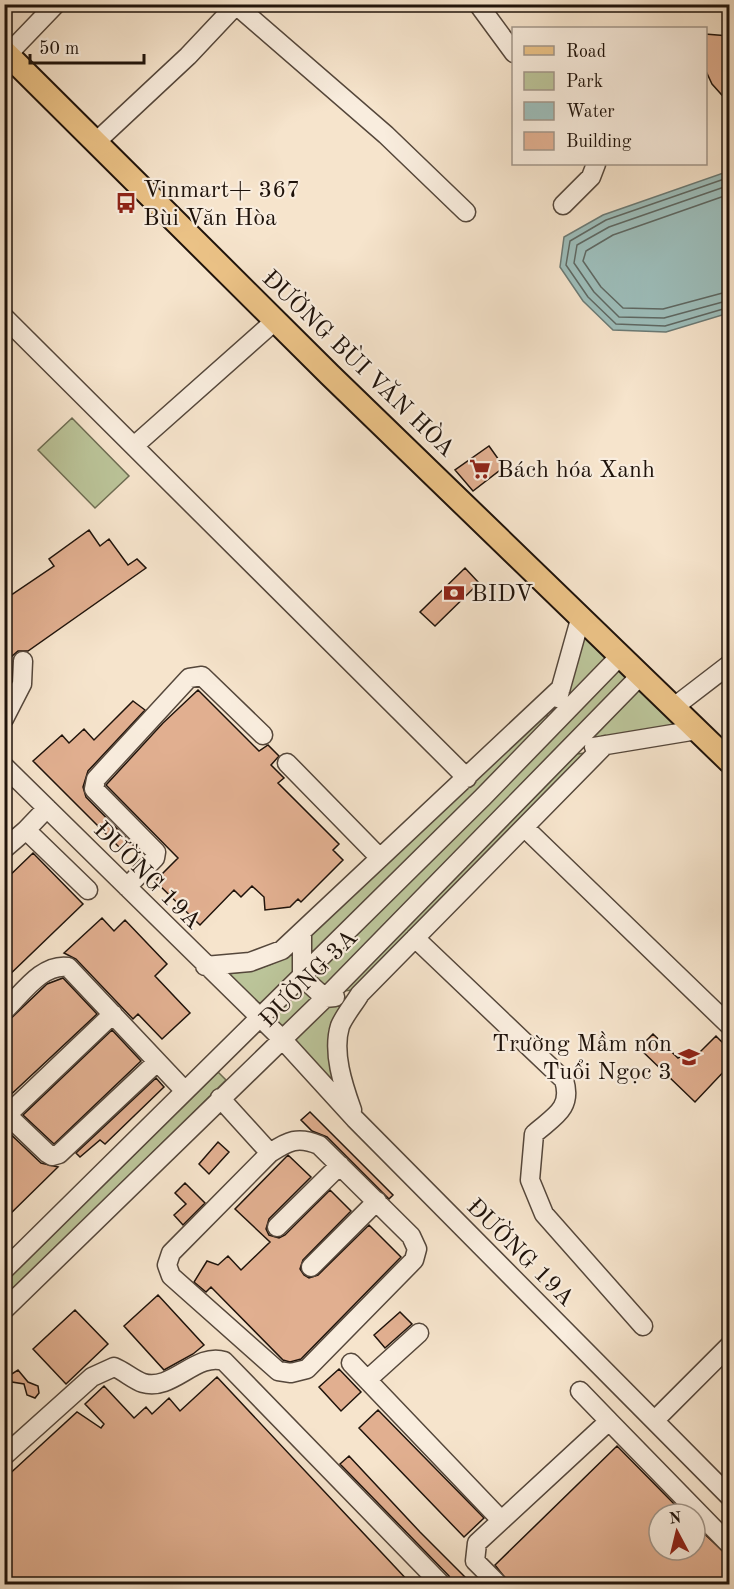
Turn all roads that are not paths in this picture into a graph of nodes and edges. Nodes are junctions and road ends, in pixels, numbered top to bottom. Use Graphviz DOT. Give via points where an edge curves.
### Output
graph roads {
  1 [pos="56,4"];
  2 [pos="478,4"];
  3 [pos="237,5"];
  4 [pos="6,52"];
  5 [pos="512,52"];
  6 [pos="97,141"];
  7 [pos="596,165"];
  8 [pos="563,205"];
  9 [pos="466,212"];
  10 [pos="4,316"];
  11 [pos="276,320"];
  12 [pos="134,446"];
  13 [pos="581,616"];
  14 [pos="621,655"];
  15 [pos="23,661"];
  16 [pos="729,664"];
  17 [pos="641,675"];
  18 [pos="561,688"];
  19 [pos="674,707"];
  20 [pos="4,719"];
  21 [pos="697,730"];
  22 [pos="548,731"];
  23 [pos="263,735"];
  24 [pos="605,745"];
  25 [pos="569,750"];
  26 [pos="729,762"];
  27 [pos="287,763"];
  28 [pos="4,766"];
  29 [pos="467,778"];
  30 [pos="47,808"];
  31 [pos="525,828"];
  32 [pos="26,830"];
  33 [pos="4,849"];
  34 [pos="380,858"];
  35 [pos="127,887"];
  36 [pos="88,890"];
  37 [pos="302,932"];
  38 [pos="415,938"];
  39 [pos="206,966"];
  40 [pos="302,976"];
  41 [pos="360,994"];
  42 [pos="324,998"];
  43 [pos="4,1011"];
  44 [pos="113,1014"];
  45 [pos="258,1019"];
  46 [pos="729,1026"];
  47 [pos="282,1039"];
  48 [pos="157,1062"];
  49 [pos="185,1091"];
  50 [pos="220,1098"];
  51 [pos="6,1114"];
  52 [pos="355,1119"];
  53 [pos="270,1153"];
  54 [pos="340,1165"];
  55 [pos="377,1201"];
  56 [pos="277,1227"];
  57 [pos="311,1267"];
  58 [pos="4,1270"];
  59 [pos="4,1310"];
  60 [pos="643,1326"];
  61 [pos="419,1333"];
  62 [pos="729,1345"];
  63 [pos="351,1363"];
  64 [pos="367,1380"];
  65 [pos="580,1391"];
  66 [pos="655,1420"];
  67 [pos="609,1421"];
  68 [pos="4,1456"];
  69 [pos="729,1497"];
  70 [pos="501,1520"];
  71 [pos="729,1545"];
  72 [pos="441,1584"];
  73 [pos="498,1584"];
  1 -- 4 [label="street"];
  2 -- 5 [label="street"];
  3 -- 6 [label="street"];
  3 -- 9 [label="street" via="356,108"];
  4 -- 6 [label="main road, ĐƯỜNG BÙI VĂN HÒA"];
  6 -- 11 [label="main road, ĐƯỜNG BÙI VĂN HÒA"];
  7 -- 8 [label="street" via="591,177"];
  10 -- 12 [label="street"];
  11 -- 12 [label="street"];
  11 -- 13 [label="main road, ĐƯỜNG BÙI VĂN HÒA"];
  12 -- 29 [label="street"];
  13 -- 14 [label="main road, ĐƯỜNG BÙI VĂN HÒA"];
  13 -- 18 [label="street"];
  14 -- 17 [label="main road, ĐƯỜNG BÙI VĂN HÒA"];
  14 -- 22 [label="street, ĐƯỜNG 3A"];
  15 -- 20 [label="street" via="22,684"];
  16 -- 19 [label="street"];
  17 -- 19 [label="main road, ĐƯỜNG BÙI VĂN HÒA"];
  17 -- 25 [label="street, ĐƯỜNG 3A"];
  18 -- 22 [label="street"];
  18 -- 29 [label="street, ĐƯỜNG 3A"];
  19 -- 21 [label="main road, ĐƯỜNG BÙI VĂN HÒA"];
  21 -- 24 [label="street"];
  21 -- 26 [label="main road, ĐƯỜNG BÙI VĂN HÒA"];
  22 -- 40 [label="street, ĐƯỜNG 3A"];
  23 -- 35 [label="street" via="202,676 196,676 189,678 96,779 94,789 156,852 155,858"];
  24 -- 25 [label="street"];
  24 -- 31 [label="street, ĐƯỜNG 3A"];
  25 -- 42 [label="street, ĐƯỜNG 3A"];
  27 -- 34 [label="street"];
  28 -- 30 [label="street, ĐƯỜNG 19A"];
  29 -- 34 [label="street, ĐƯỜNG 3A"];
  30 -- 32 [label="street"];
  30 -- 35 [label="street, ĐƯỜNG 19A"];
  31 -- 38 [label="street, ĐƯỜNG 3A"];
  31 -- 46 [label="street"];
  32 -- 33 [label="street"];
  32 -- 36 [label="street"];
  34 -- 37 [label="street, ĐƯỜNG 3A"];
  35 -- 39 [label="street, ĐƯỜNG 19A"];
  37 -- 39 [label="street, ĐƯỜNG 3A" via="282,950 250,962"];
  37 -- 40 [label="street"];
  38 -- 41 [label="street, ĐƯỜNG 3A"];
  38 -- 60 [label="street" via="564,1080 568,1094 565,1106 534,1134 530,1180 544,1214"];
  39 -- 45 [label="street, ĐƯỜNG 19A"];
  40 -- 42 [label="street"];
  40 -- 45 [label="street, ĐƯỜNG 3A"];
  41 -- 42 [label="street"];
  41 -- 52 [label="street, ĐƯỜNG 3A" via="340,1026 338,1053"];
  42 -- 47 [label="street, ĐƯỜNG 3A"];
  43 -- 44 [label="street" via="56,966 68,968"];
  44 -- 48 [label="street"];
  44 -- 51 [label="street"];
  45 -- 47 [label="street, ĐƯỜNG 19A"];
  45 -- 49 [label="street, ĐƯỜNG 3A"];
  47 -- 50 [label="street, ĐƯỜNG 3A"];
  47 -- 52 [label="street, ĐƯỜNG 19A"];
  48 -- 49 [label="street"];
  48 -- 51 [label="street" via="59,1154 47,1153"];
  49 -- 58 [label="street, ĐƯỜNG 3A"];
  50 -- 53 [label="street"];
  50 -- 59 [label="street, ĐƯỜNG 3A"];
  52 -- 66 [label="street, ĐƯỜNG 19A"];
  53 -- 54 [label="street" via="290,1140 306,1139 319,1145"];
  53 -- 55 [label="street" via="171,1253 167,1265 171,1276 278,1371 307,1369 414,1260 417,1249 411,1236"];
  54 -- 55 [label="street"];
  54 -- 56 [label="street"];
  55 -- 57 [label="street"];
  61 -- 64 [label="street"];
  62 -- 66 [label="street"];
  63 -- 64 [label="street"];
  64 -- 70 [label="street"];
  65 -- 67 [label="street"];
  66 -- 69 [label="street, ĐƯỜNG 19A"];
  67 -- 70 [label="street"];
  67 -- 71 [label="street"];
  68 -- 72 [label="street" via="104,1370 114,1367 144,1383 167,1381 215,1358 224,1361"];
  70 -- 73 [label="street" via="477,1543 474,1554 475,1561"];
}
